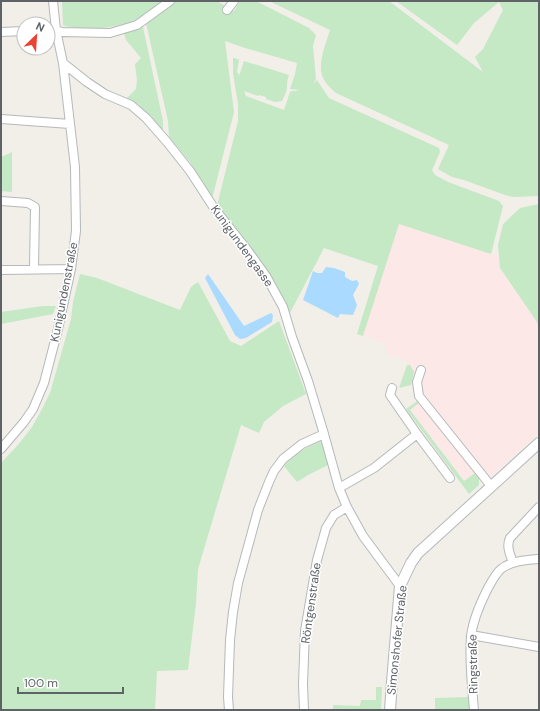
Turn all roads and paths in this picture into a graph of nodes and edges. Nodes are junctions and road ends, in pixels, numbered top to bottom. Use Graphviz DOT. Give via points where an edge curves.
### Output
graph roads {
  1 [pos="53,1"];
  2 [pos="170,1"];
  3 [pos="234,1"];
  4 [pos="227,10"];
  5 [pos="52,16"];
  6 [pos="16,31"];
  7 [pos="56,31"];
  8 [pos="1,32"];
  9 [pos="56,42"];
  10 [pos="63,63"];
  11 [pos="1,119"];
  12 [pos="70,124"];
  13 [pos="1,201"];
  14 [pos="34,269"];
  15 [pos="71,269"];
  16 [pos="1,270"];
  17 [pos="421,370"];
  18 [pos="392,388"];
  19 [pos="324,434"];
  20 [pos="418,434"];
  21 [pos="539,443"];
  22 [pos="1,449"];
  23 [pos="450,478"];
  24 [pos="491,486"];
  25 [pos="339,488"];
  26 [pos="347,507"];
  27 [pos="539,507"];
  28 [pos="539,558"];
  29 [pos="513,563"];
  30 [pos="400,586"];
  31 [pos="471,635"];
  32 [pos="539,647"];
  33 [pos="229,710"];
  34 [pos="304,710"];
  35 [pos="390,710"];
  36 [pos="474,710"];
  1 -- 5 [label="street, Kunigundenstraße"];
  2 -- 7 [label="street" via="137,25 110,33"];
  3 -- 4 [label="street"];
  6 -- 8 [label="street"];
  9 -- 10 [label="street, Kunigundenstraße"];
  10 -- 12 [label="street, Kunigundenstraße"];
  10 -- 19 [label="street, Kunigundengasse" via="86,82 105,94 131,105 146,118 190,171 214,208 266,276 283,307"];
  11 -- 12 [label="street"];
  12 -- 15 [label="street, Kunigundenstraße" via="75,167 76,231"];
  13 -- 14 [label="street" via="28,203 35,207"];
  14 -- 15 [label="street"];
  14 -- 16 [label="street"];
  15 -- 22 [label="street, Kunigundenstraße" via="44,383 33,409"];
  17 -- 24 [label="street" via="417,382 419,396"];
  18 -- 20 [label="street" via="390,395"];
  19 -- 25 [label="street, Kunigundengasse"];
  19 -- 33 [label="street" via="302,444 283,459 274,471 258,510 238,583 233,612"];
  20 -- 23 [label="street"];
  20 -- 25 [label="street" via="374,468"];
  21 -- 24 [label="street, Simonshofer Straße"];
  24 -- 30 [label="street, Simonshofer Straße" via="418,553"];
  25 -- 26 [label="street, Kunigundengasse"];
  26 -- 30 [label="street, Kunigundengasse" via="364,536"];
  26 -- 34 [label="street, Röntgenstraße" via="334,516 326,528 316,560 305,631 302,684"];
  27 -- 29 [label="street" via="510,538 508,543"];
  28 -- 29 [label="street, Ringstraße"];
  29 -- 31 [label="street, Ringstraße" via="502,569 494,579 481,602"];
  30 -- 35 [label="street, Simonshofer Straße"];
  31 -- 32 [label="street"];
  31 -- 36 [label="street, Ringstraße"];
}
